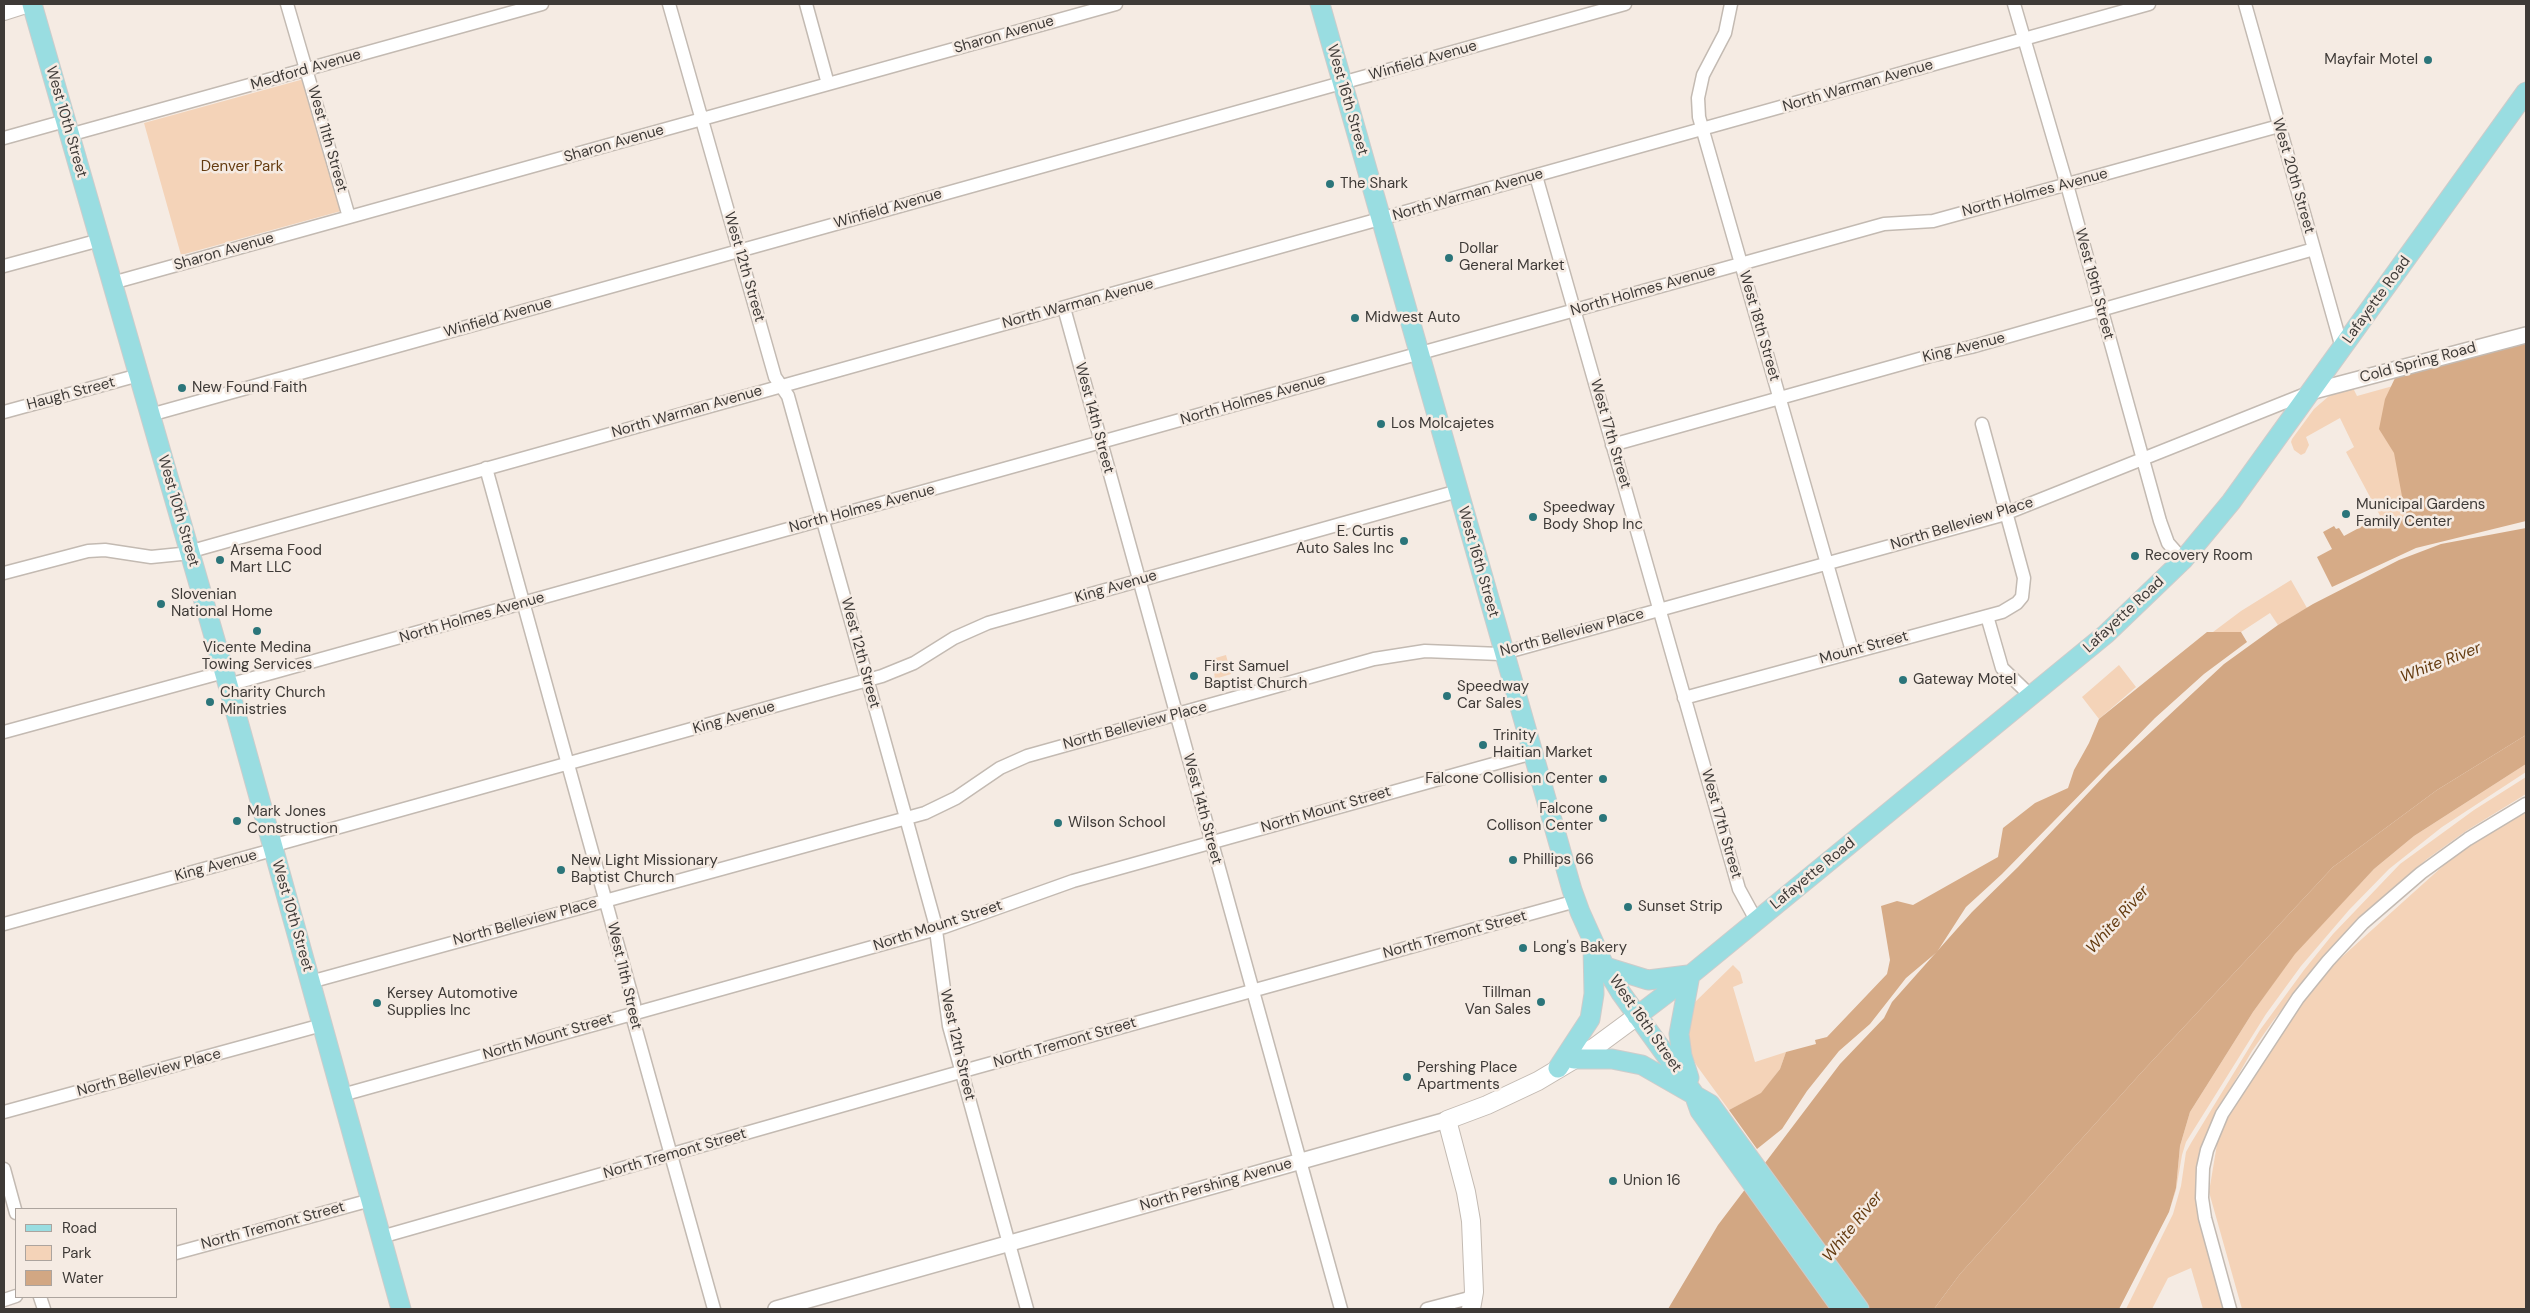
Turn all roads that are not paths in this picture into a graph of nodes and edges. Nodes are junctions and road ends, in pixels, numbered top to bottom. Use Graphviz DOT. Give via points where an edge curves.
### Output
graph roads {
  1 [pos="26,4"];
  2 [pos="32,4"];
  3 [pos="287,4"];
  4 [pos="542,4"];
  5 [pos="669,4"];
  6 [pos="806,4"];
  7 [pos="1116,4"];
  8 [pos="1320,4"];
  9 [pos="1625,4"];
  10 [pos="1731,4"];
  11 [pos="2014,4"];
  12 [pos="2149,4"];
  13 [pos="2245,4"];
  14 [pos="4,11"];
  15 [pos="2024,39"];
  16 [pos="306,70"];
  17 [pos="1342,83"];
  18 [pos="828,84"];
  19 [pos="2526,92"];
  20 [pos="702,119"];
  21 [pos="2279,126"];
  22 [pos="67,128"];
  23 [pos="1703,129"];
  24 [pos="4,138"];
  25 [pos="1536,176"];
  26 [pos="2067,185"];
  27 [pos="349,217"];
  28 [pos="1381,220"];
  29 [pos="100,240"];
  30 [pos="2314,249"];
  31 [pos="739,251"];
  32 [pos="1741,264"];
  33 [pos="4,266"];
  34 [pos="112,283"];
  35 [pos="1064,308"];
  36 [pos="1574,310"];
  37 [pos="2102,310"];
  38 [pos="2526,335"];
  39 [pos="2342,348"];
  40 [pos="1419,354"];
  41 [pos="139,375"];
  42 [pos="782,386"];
  43 [pos="2310,392"];
  44 [pos="1779,398"];
  45 [pos="4,412"];
  46 [pos="150,415"];
  47 [pos="1982,424"];
  48 [pos="1101,442"];
  49 [pos="1612,445"];
  50 [pos="2142,460"];
  51 [pos="486,468"];
  52 [pos="1458,491"];
  53 [pos="2007,514"];
  54 [pos="824,520"];
  55 [pos="190,551"];
  56 [pos="2183,560"];
  57 [pos="1826,563"];
  58 [pos="4,573"];
  59 [pos="1139,581"];
  60 [pos="524,603"];
  61 [pos="1660,610"];
  62 [pos="1987,616"];
  63 [pos="1852,651"];
  64 [pos="1504,653"];
  65 [pos="226,679"];
  66 [pos="868,681"];
  67 [pos="2031,696"];
  68 [pos="1684,698"];
  69 [pos="1176,715"];
  70 [pos="4,732"];
  71 [pos="1533,753"];
  72 [pos="568,764"];
  73 [pos="2526,804"];
  74 [pos="906,818"];
  75 [pos="1211,842"];
  76 [pos="274,849"];
  77 [pos="605,900"];
  78 [pos="1576,902"];
  79 [pos="1756,920"];
  80 [pos="4,924"];
  81 [pos="936,929"];
  82 [pos="1592,941"];
  83 [pos="1606,968"];
  84 [pos="1690,975"];
  85 [pos="310,982"];
  86 [pos="1253,990"];
  87 [pos="634,1013"];
  88 [pos="1637,1016"];
  89 [pos="322,1025"];
  90 [pos="1574,1059"];
  91 [pos="1558,1068"];
  92 [pos="961,1072"];
  93 [pos="1694,1094"];
  94 [pos="342,1095"];
  95 [pos="4,1112"];
  96 [pos="1447,1120"];
  97 [pos="1718,1124"];
  98 [pos="671,1155"];
  99 [pos="1300,1162"];
  100 [pos="4,1169"];
  101 [pos="371,1200"];
  102 [pos="15,1209"];
  103 [pos="381,1237"];
  104 [pos="1009,1244"];
  105 [pos="178,1252"];
  106 [pos="1472,1303"];
  107 [pos="401,1309"];
  108 [pos="714,1309"];
  109 [pos="776,1309"];
  110 [pos="1027,1309"];
  111 [pos="1341,1309"];
  112 [pos="1427,1309"];
  113 [pos="1842,1309"];
  114 [pos="1859,1309"];
  115 [pos="2230,1309"];
  1 -- 14 [label="main road"];
  2 -- 22 [label="main road, West 10th Street"];
  3 -- 16 [label="street, West 11th Street"];
  4 -- 16 [label="street, Medford Avenue"];
  5 -- 20 [label="street, West 12th Street"];
  6 -- 18 [label="street"];
  7 -- 18 [label="street, Sharon Avenue"];
  8 -- 17 [label="main road, West 16th Street"];
  9 -- 17 [label="street, Winfield Avenue"];
  10 -- 23 [label="street, West 18th Street" via="1725,33 1699,89 1698,112"];
  11 -- 15 [label="street, West 19th Street"];
  12 -- 15 [label="street, North Warman Avenue"];
  13 -- 21 [label="street, West 20th Street"];
  15 -- 23 [label="street, North Warman Avenue"];
  15 -- 26 [label="street, West 19th Street"];
  16 -- 22 [label="street, Medford Avenue"];
  16 -- 27 [label="street, West 11th Street"];
  17 -- 28 [label="main road, West 16th Street"];
  17 -- 31 [label="street, Winfield Avenue"];
  18 -- 20 [label="street, Sharon Avenue"];
  19 -- 39 [label="main road, Lafayette Road"];
  20 -- 27 [label="street, Sharon Avenue"];
  20 -- 31 [label="street, West 12th Street"];
  21 -- 26 [label="street, North Holmes Avenue"];
  21 -- 30 [label="street, West 20th Street"];
  22 -- 24 [label="street, Medford Avenue"];
  22 -- 29 [label="main road, West 10th Street"];
  23 -- 25 [label="street, North Warman Avenue"];
  23 -- 32 [label="street, West 18th Street"];
  25 -- 28 [label="street, North Warman Avenue"];
  25 -- 36 [label="street, West 17th Street"];
  26 -- 32 [label="street, North Holmes Avenue" via="1933,221 1884,224"];
  26 -- 37 [label="street, West 19th Street"];
  27 -- 34 [label="street, Sharon Avenue"];
  28 -- 35 [label="street, North Warman Avenue"];
  28 -- 40 [label="main road, West 16th Street"];
  29 -- 33 [label="street"];
  29 -- 34 [label="main road, West 10th Street"];
  30 -- 37 [label="street, King Avenue"];
  30 -- 39 [label="street, West 20th Street"];
  31 -- 42 [label="street, West 12th Street" via="775,377"];
  31 -- 46 [label="street, Winfield Avenue"];
  32 -- 36 [label="street, North Holmes Avenue"];
  32 -- 44 [label="street, West 18th Street"];
  34 -- 41 [label="main road, West 10th Street"];
  35 -- 42 [label="street, North Warman Avenue"];
  35 -- 48 [label="street, West 14th Street"];
  36 -- 40 [label="street, North Holmes Avenue"];
  36 -- 49 [label="street, West 17th Street"];
  37 -- 44 [label="street, King Avenue"];
  37 -- 50 [label="street, West 19th Street"];
  38 -- 43 [label="street, Cold Spring Road"];
  39 -- 43 [label="main road, Lafayette Road"];
  40 -- 48 [label="street, North Holmes Avenue"];
  40 -- 52 [label="main road, West 16th Street"];
  41 -- 45 [label="street, Haugh Street"];
  41 -- 46 [label="main road, West 10th Street"];
  42 -- 51 [label="street, North Warman Avenue"];
  42 -- 54 [label="street, West 12th Street" via="787,393"];
  43 -- 50 [label="street, North Belleview Place"];
  43 -- 56 [label="main road, Lafayette Road" via="2231,502"];
  44 -- 49 [label="street, King Avenue"];
  44 -- 57 [label="street, West 18th Street"];
  46 -- 55 [label="main road, West 10th Street"];
  47 -- 53 [label="street"];
  48 -- 54 [label="street, North Holmes Avenue"];
  48 -- 59 [label="street, West 14th Street"];
  49 -- 61 [label="street, West 17th Street"];
  50 -- 53 [label="street, North Belleview Place"];
  50 -- 56 [label="street, West 19th Street" via="2165,537"];
  51 -- 55 [label="street, North Warman Avenue"];
  51 -- 60 [label="street, West 11th Street"];
  52 -- 59 [label="street, King Avenue"];
  52 -- 64 [label="main road, West 16th Street"];
  53 -- 57 [label="street, North Belleview Place"];
  53 -- 62 [label="street, Mount Street" via="2024,578 2022,597 2002,612"];
  54 -- 60 [label="street, North Holmes Avenue"];
  54 -- 66 [label="street, West 12th Street"];
  55 -- 58 [label="street, North Warman Avenue" via="151,557 109,550 88,551"];
  55 -- 65 [label="main road, West 10th Street"];
  56 -- 67 [label="main road, Lafayette Road" via="2127,616"];
  57 -- 61 [label="street, North Belleview Place"];
  57 -- 63 [label="street, West 18th Street"];
  59 -- 66 [label="street, King Avenue" via="988,623 954,638 914,663"];
  59 -- 69 [label="street, West 14th Street"];
  60 -- 65 [label="street, North Holmes Avenue"];
  60 -- 72 [label="street, West 11th Street"];
  61 -- 64 [label="street, North Belleview Place"];
  61 -- 68 [label="street, West 17th Street"];
  62 -- 63 [label="street, Mount Street"];
  62 -- 67 [label="street" via="2002,668"];
  63 -- 68 [label="street, Mount Street"];
  64 -- 69 [label="street, North Belleview Place" via="1425,651 1392,654"];
  64 -- 71 [label="main road, West 16th Street"];
  65 -- 70 [label="street, North Holmes Avenue"];
  65 -- 76 [label="main road, West 10th Street"];
  66 -- 72 [label="street, King Avenue"];
  66 -- 74 [label="street, West 12th Street"];
  67 -- 79 [label="main road, Lafayette Road"];
  68 -- 79 [label="street, West 17th Street" via="1739,889"];
  69 -- 74 [label="street, North Belleview Place" via="1022,758 988,775 944,806"];
  69 -- 75 [label="street, West 14th Street"];
  71 -- 75 [label="street, North Mount Street"];
  71 -- 78 [label="main road, West 16th Street"];
  72 -- 76 [label="street, King Avenue" via="282,843"];
  72 -- 77 [label="street, West 11th Street"];
  73 -- 115 [label="street" via="2421,873 2340,946 2284,1017 2222,1114 2204,1164 2202,1188 2205,1218"];
  74 -- 77 [label="street, North Belleview Place"];
  74 -- 81 [label="street, West 12th Street"];
  75 -- 81 [label="street, North Mount Street" via="1054,886"];
  75 -- 86 [label="street, West 14th Street"];
  76 -- 80 [label="street, King Avenue"];
  76 -- 85 [label="main road, West 10th Street"];
  77 -- 85 [label="street, North Belleview Place"];
  77 -- 87 [label="street, West 11th Street"];
  78 -- 82 [label="main road, West 16th Street"];
  78 -- 86 [label="street, North Tremont Street"];
  79 -- 84 [label="main road, Lafayette Road"];
  81 -- 87 [label="street, North Mount Street"];
  81 -- 92 [label="street, West 12th Street" via="949,1026"];
  82 -- 83 [label="main road, West 16th Street"];
  82 -- 91 [label="main road" via="1594,994 1590,1019"];
  83 -- 84 [label="main road" via="1648,980"];
  83 -- 88 [label="main road, West 16th Street"];
  84 -- 88 [label="main road, Lafayette Road"];
  84 -- 93 [label="main road" via="1679,1034"];
  85 -- 89 [label="main road, West 10th Street"];
  86 -- 92 [label="street, North Tremont Street"];
  86 -- 99 [label="street, West 14th Street"];
  87 -- 94 [label="street, North Mount Street"];
  87 -- 98 [label="street, West 11th Street"];
  88 -- 90 [label="main road, North Pershing Avenue"];
  88 -- 93 [label="main road, West 16th Street"];
  89 -- 94 [label="main road, West 10th Street"];
  89 -- 95 [label="street, North Belleview Place"];
  90 -- 91 [label="main road, North Pershing Avenue"];
  90 -- 93 [label="main road" via="1612,1059 1642,1066"];
  91 -- 96 [label="main road, North Pershing Avenue" via="1513,1093"];
  92 -- 98 [label="street, North Tremont Street"];
  92 -- 104 [label="street, West 12th Street"];
  93 -- 97 [label="main road, West 16th Street" via="1710,1104"];
  94 -- 101 [label="main road, West 10th Street"];
  96 -- 99 [label="street, North Pershing Avenue"];
  96 -- 106 [label="main road" via="1471,1221"];
  97 -- 113 [label="main road, West 16th Street"];
  97 -- 114 [label="main road, West 16th Street"];
  98 -- 103 [label="street, North Tremont Street"];
  98 -- 108 [label="street, West 11th Street"];
  99 -- 104 [label="street, North Pershing Avenue"];
  99 -- 111 [label="street, West 14th Street"];
  100 -- 102 [label="street"];
  101 -- 103 [label="main road, West 10th Street"];
  101 -- 105 [label="street, North Tremont Street"];
  103 -- 107 [label="main road, West 10th Street"];
  104 -- 109 [label="street, North Pershing Avenue"];
  104 -- 110 [label="street, West 12th Street"];
  106 -- 112 [label="street"];
}
